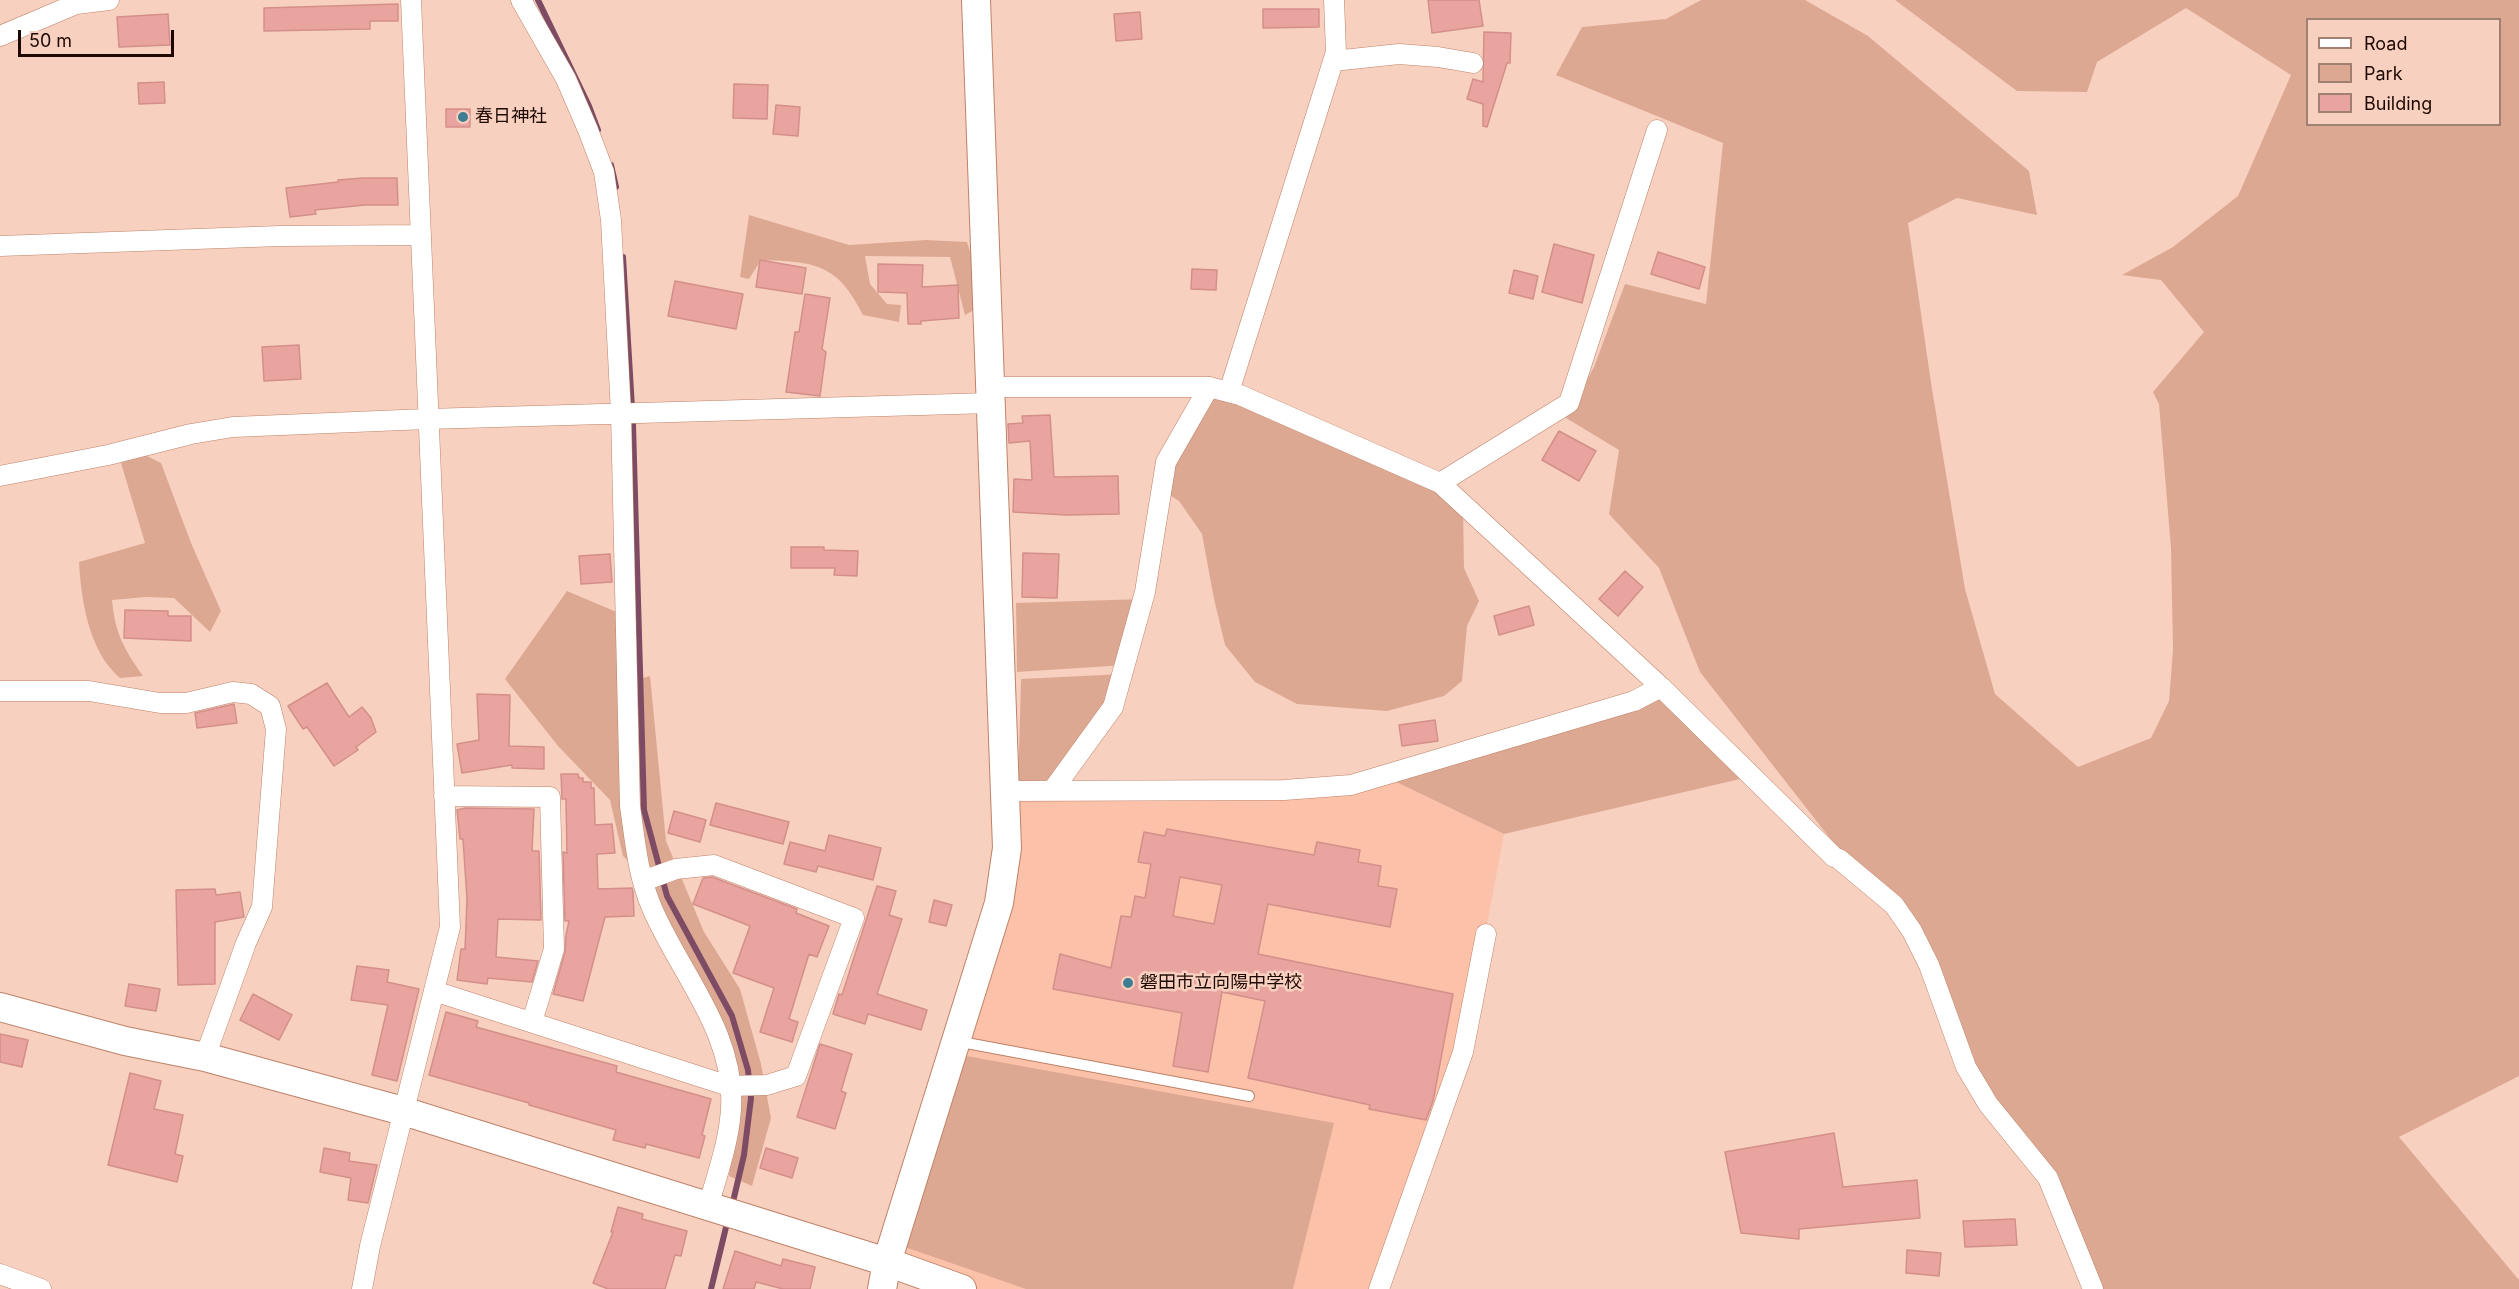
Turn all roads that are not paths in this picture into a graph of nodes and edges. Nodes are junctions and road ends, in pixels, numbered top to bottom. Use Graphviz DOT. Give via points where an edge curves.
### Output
graph roads {
  1 [pos="109,0"];
  2 [pos="411,0"];
  3 [pos="521,0"];
  4 [pos="976,0"];
  5 [pos="1334,0"];
  6 [pos="0,36"];
  7 [pos="1333,61"];
  8 [pos="1473,63"];
  9 [pos="1657,130"];
  10 [pos="420,235"];
  11 [pos="0,246"];
  12 [pos="1209,387"];
  13 [pos="1229,392"];
  14 [pos="991,395"];
  15 [pos="621,413"];
  16 [pos="428,419"];
  17 [pos="0,476"];
  18 [pos="1440,483"];
  19 [pos="1661,687"];
  20 [pos="0,691"];
  21 [pos="1006,791"];
  22 [pos="1052,791"];
  23 [pos="444,796"];
  24 [pos="644,881"];
  25 [pos="1486,934"];
  26 [pos="434,991"];
  27 [pos="0,1007"];
  28 [pos="532,1022"];
  29 [pos="956,1041"];
  30 [pos="205,1057"];
  31 [pos="729,1086"];
  32 [pos="1249,1096"];
  33 [pos="403,1111"];
  34 [pos="708,1207"];
  35 [pos="0,1274"];
  36 [pos="884,1276"];
  37 [pos="41,1289"];
  38 [pos="362,1289"];
  39 [pos="962,1289"];
  40 [pos="1379,1289"];
  41 [pos="2093,1289"];
  1 -- 6 [label="street" via="75,4"];
  2 -- 10 [label="street"];
  3 -- 15 [label="street" via="566,79 604,172 611,220"];
  4 -- 14 [label="street"];
  5 -- 7 [label="street"];
  7 -- 8 [label="street" via="1399,54"];
  7 -- 13 [label="street"];
  9 -- 18 [label="street" via="1569,403"];
  10 -- 11 [label="street"];
  10 -- 16 [label="street"];
  12 -- 13 [label="street"];
  12 -- 14 [label="street"];
  12 -- 22 [label="street" via="1166,462 1145,592 1113,707"];
  13 -- 18 [label="street"];
  14 -- 15 [label="street"];
  14 -- 21 [label="street"];
  15 -- 16 [label="street"];
  15 -- 24 [label="street" via="630,806 637,860"];
  16 -- 17 [label="street" via="233,427"];
  16 -- 23 [label="street"];
  18 -- 19 [label="street"];
  19 -- 22 [label="street" via="1634,701 1351,785 1284,790"];
  19 -- 41 [label="street" via="1834,857 1894,905 1929,965 1966,1067 1988,1104 2048,1178"];
  20 -- 30 [label="street" via="89,692 160,703 186,703 233,692 251,694 270,706 276,729 262,907"];
  21 -- 22 [label="street"];
  21 -- 29 [label="street" via="1007,848 999,903"];
  23 -- 26 [label="street" via="450,927"];
  23 -- 28 [label="street" via="550,797 554,949"];
  24 -- 31 [label="street" via="652,908 716,1028"];
  24 -- 31 [label="street" via="676,869 714,865 854,918 796,1076 767,1085"];
  25 -- 40 [label="street" via="1463,1052"];
  26 -- 28 [label="street"];
  26 -- 33 [label="street"];
  27 -- 30 [label="street" via="125,1041"];
  28 -- 31 [label="street"];
  29 -- 32 [label="lane"];
  29 -- 36 [label="street"];
  30 -- 33 [label="street"];
  31 -- 34 [label="street" via="731,1108 725,1147"];
  33 -- 34 [label="street"];
  33 -- 38 [label="street"];
  34 -- 36 [label="street"];
  35 -- 37 [label="street"];
  36 -- 39 [label="street"];
}
